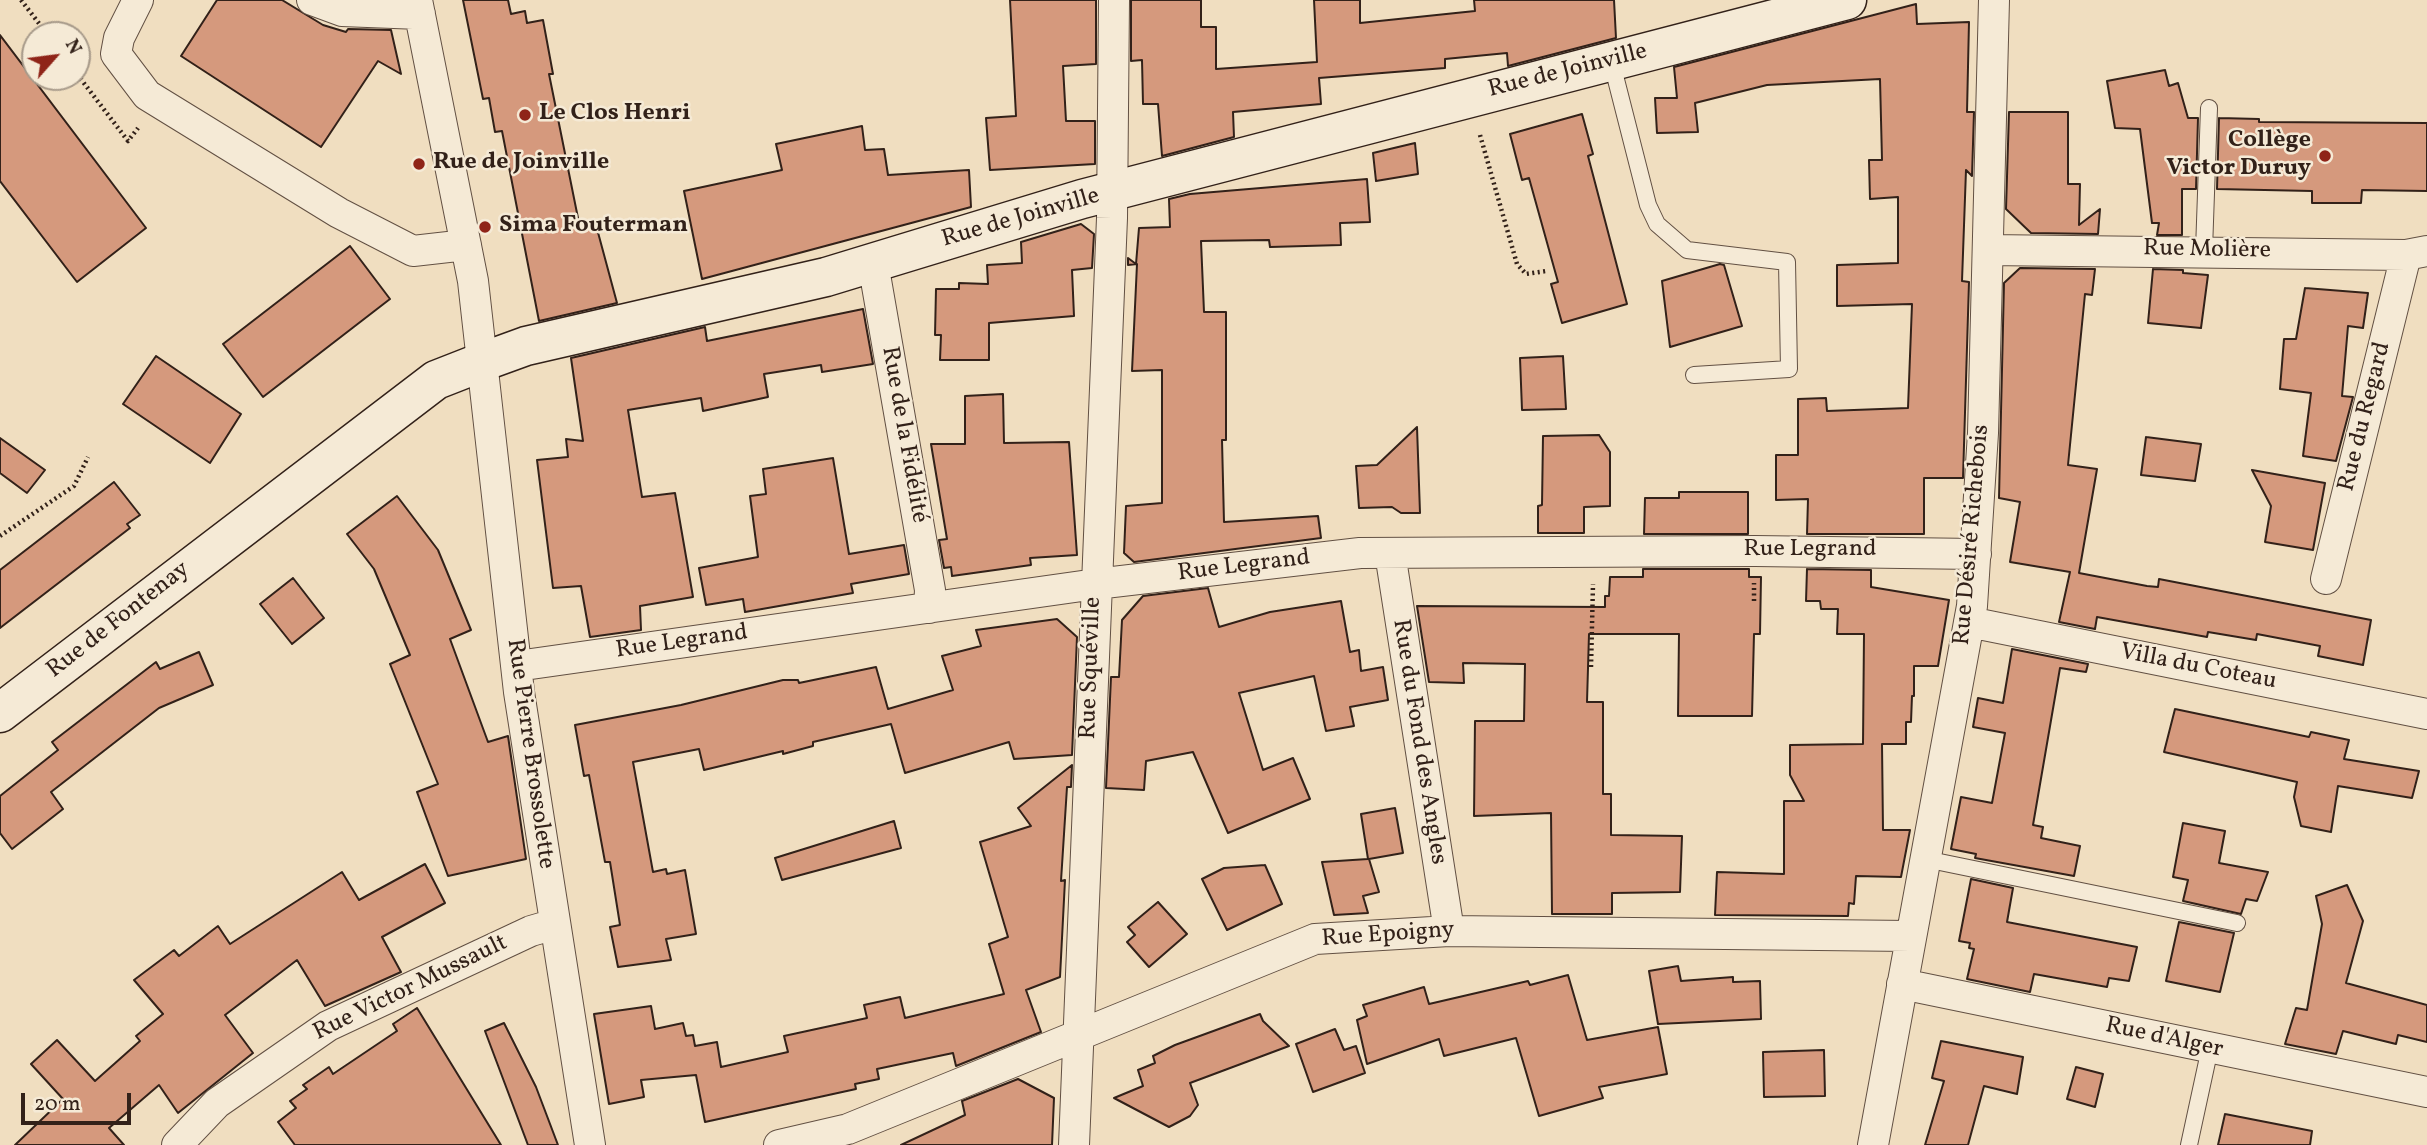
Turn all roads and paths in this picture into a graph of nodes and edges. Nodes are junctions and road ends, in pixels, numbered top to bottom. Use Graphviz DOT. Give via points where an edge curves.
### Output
graph roads {
  1 [pos="21,0"];
  2 [pos="138,0"];
  3 [pos="312,0"];
  4 [pos="1114,0"];
  5 [pos="1994,0"];
  6 [pos="1840,1"];
  7 [pos="418,7"];
  8 [pos="37,21"];
  9 [pos="1611,60"];
  10 [pos="1469,97"];
  11 [pos="2209,108"];
  12 [pos="1112,192"];
  13 [pos="467,245"];
  14 [pos="1988,250"];
  15 [pos="2204,250"];
  16 [pos="2416,253"];
  17 [pos="873,263"];
  18 [pos="1546,271"];
  19 [pos="482,362"];
  20 [pos="1694,375"];
  21 [pos="88,457"];
  22 [pos="239,529"];
  23 [pos="0,536"];
  24 [pos="1594,551"];
  25 [pos="1390,552"];
  26 [pos="1976,554"];
  27 [pos="2326,579"];
  28 [pos="1096,584"];
  29 [pos="929,608"];
  30 [pos="1969,622"];
  31 [pos="517,666"];
  32 [pos="1591,667"];
  33 [pos="0,713"];
  34 [pos="2427,714"];
  35 [pos="1925,859"];
  36 [pos="2237,923"];
  37 [pos="555,924"];
  38 [pos="1449,931"];
  39 [pos="1910,936"];
  40 [pos="1902,984"];
  41 [pos="1077,1037"];
  42 [pos="2210,1048"];
  43 [pos="2427,1092"];
  44 [pos="177,1145"];
  45 [pos="590,1145"];
  46 [pos="779,1145"];
  47 [pos="1074,1145"];
  48 [pos="1873,1145"];
  49 [pos="2189,1145"];
  1 -- 8 [label="path"];
  2 -- 13 [label="street" via="116,54 147,95 340,214 413,251"];
  3 -- 7 [label="street" via="342,12"];
  4 -- 12 [label="street, Rue Squéville"];
  5 -- 14 [label="street, Rue Désiré Richebois"];
  6 -- 9 [label="street, Rue de Joinville"];
  7 -- 13 [label="street, Rue Pierre Brossolette"];
  9 -- 10 [label="street, Rue de Joinville"];
  9 -- 20 [label="lane" via="1648,205 1657,224 1687,250 1787,262 1789,369"];
  10 -- 12 [label="street, Rue de Joinville"];
  10 -- 18 [label="path" via="1517,264 1526,274"];
  11 -- 15 [label="lane"];
  12 -- 17 [label="street, Rue de Joinville"];
  12 -- 28 [label="street, Rue Squéville"];
  13 -- 19 [label="street, Rue Pierre Brossolette"];
  14 -- 15 [label="street, Rue Molière"];
  14 -- 26 [label="street, Rue Désiré Richebois"];
  15 -- 16 [label="street, Rue Molière"];
  16 -- 27 [label="street, Rue du Regard"];
  17 -- 19 [label="street, Rue de Joinville" via="526,346"];
  17 -- 29 [label="street, Rue de la Fidélité" via="930,590"];
  19 -- 22 [label="street, Rue de Joinville" via="436,380"];
  19 -- 31 [label="street, Rue Pierre Brossolette"];
  21 -- 23 [label="path" via="74,486"];
  22 -- 33 [label="street, Rue de Fontenay"];
  24 -- 25 [label="street, Rue Legrand"];
  24 -- 26 [label="street, Rue Legrand"];
  24 -- 32 [label="path"];
  25 -- 28 [label="street, Rue Legrand"];
  25 -- 38 [label="street, Rue du Fond des Angles"];
  26 -- 30 [label="street, Rue Désiré Richebois"];
  28 -- 29 [label="street, Rue Legrand"];
  28 -- 41 [label="street, Rue Squéville"];
  29 -- 31 [label="street, Rue Legrand"];
  30 -- 34 [label="street, Villa du Coteau"];
  30 -- 35 [label="street, Rue Désiré Richebois"];
  31 -- 37 [label="street, Rue Pierre Brossolette"];
  35 -- 36 [label="lane"];
  35 -- 39 [label="street, Rue Désiré Richebois"];
  37 -- 44 [label="street, Rue Victor Mussault" via="328,1026 217,1103"];
  37 -- 45 [label="street, Rue Pierre Brossolette"];
  38 -- 39 [label="street, Rue Epoigny"];
  38 -- 41 [label="street, Rue Epoigny" via="1315,939"];
  39 -- 40 [label="street, Rue Désiré Richebois"];
  40 -- 42 [label="street, Rue d'Alger"];
  40 -- 48 [label="street, Rue Désiré Richebois"];
  41 -- 46 [label="street, Rue Epoigny" via="848,1129"];
  41 -- 47 [label="street, Rue Squéville"];
  42 -- 43 [label="street, Rue d'Alger"];
  42 -- 49 [label="lane"];
}
